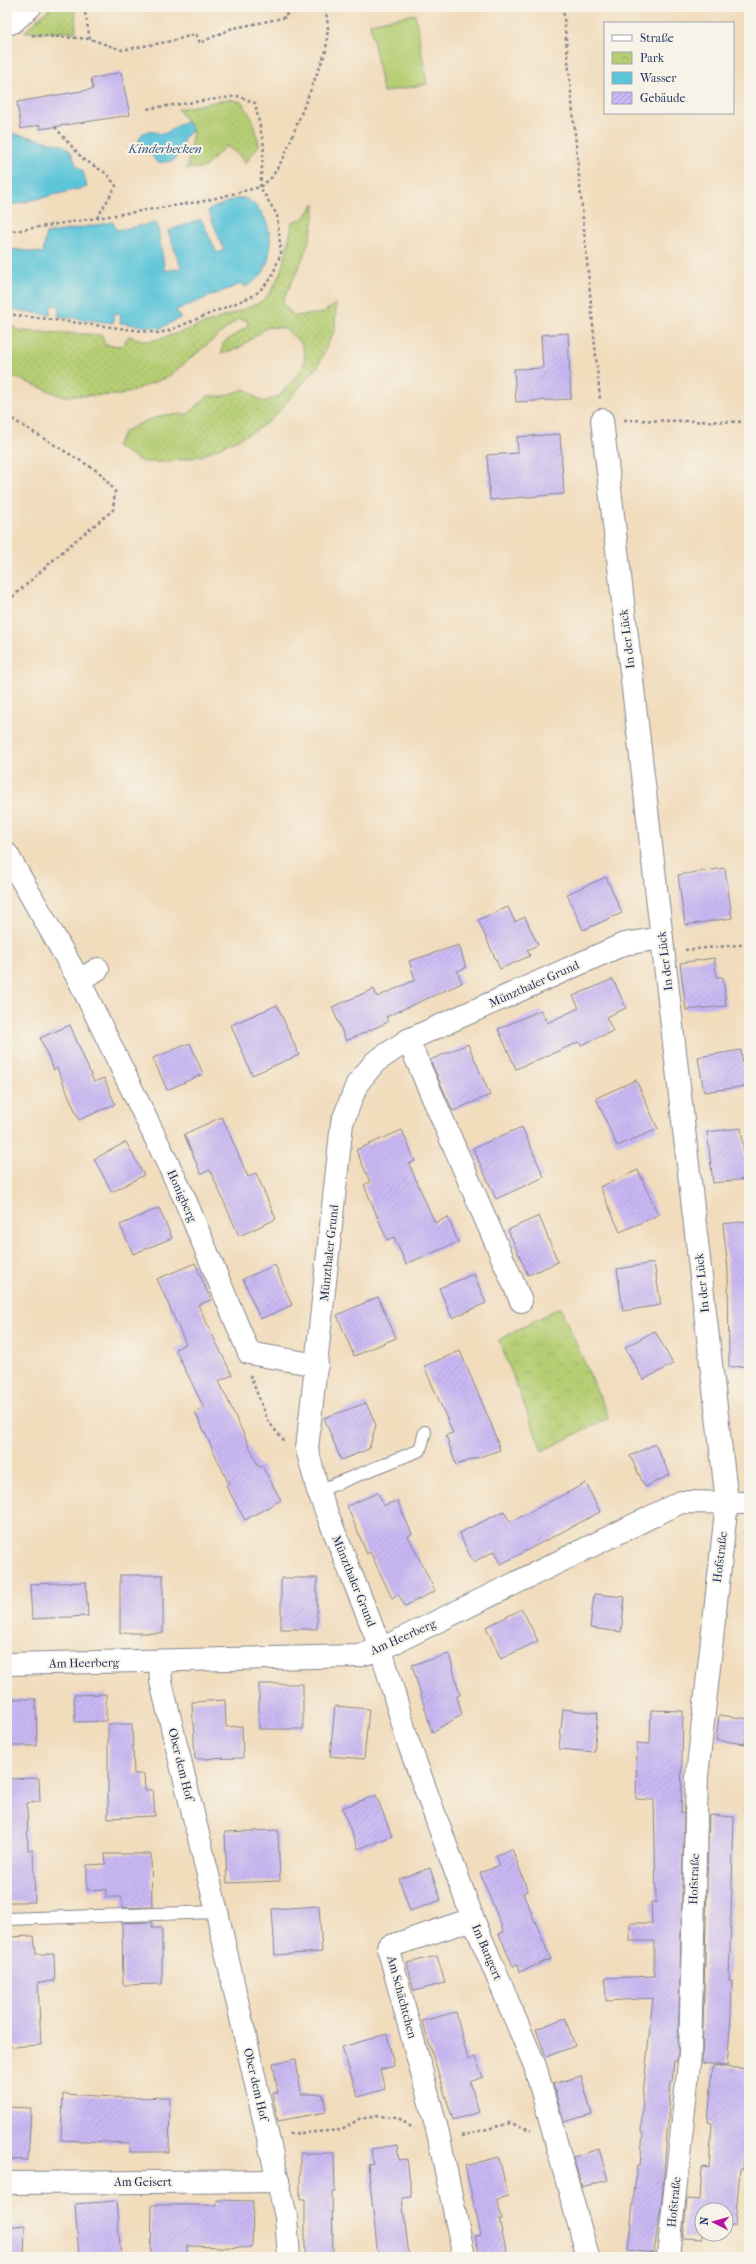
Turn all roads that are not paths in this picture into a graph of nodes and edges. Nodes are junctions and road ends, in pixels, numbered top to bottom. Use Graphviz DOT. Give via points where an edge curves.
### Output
graph roads {
  1 [pos="30,7"];
  2 [pos="10,23"];
  3 [pos="602,420"];
  4 [pos="7,854"];
  5 [pos="663,945"];
  6 [pos="98,969"];
  7 [pos="79,980"];
  8 [pos="408,1040"];
  9 [pos="521,1301"];
  10 [pos="317,1365"];
  11 [pos="425,1432"];
  12 [pos="318,1491"];
  13 [pos="727,1502"];
  14 [pos="749,1503"];
  15 [pos="381,1649"];
  16 [pos="160,1662"];
  17 [pos="7,1664"];
  18 [pos="217,1912"];
  19 [pos="7,1918"];
  20 [pos="473,1919"];
  21 [pos="278,2181"];
  22 [pos="7,2183"];
  23 [pos="289,2257"];
  24 [pos="464,2257"];
  25 [pos="588,2257"];
  26 [pos="668,2257"];
  1 -- 2 [label="street"];
  3 -- 5 [label="street, In der Lück"];
  4 -- 7 [label="street, Honigberg"];
  5 -- 8 [label="street, Münzthaler Grund" via="624,944"];
  5 -- 13 [label="street, In der Lück"];
  6 -- 7 [label="street"];
  7 -- 10 [label="street, Honigberg" via="183,1195 249,1353"];
  8 -- 9 [label="street"];
  8 -- 10 [label="street, Münzthaler Grund" via="375,1062 357,1084 342,1123"];
  10 -- 12 [label="street, Münzthaler Grund" via="307,1449"];
  11 -- 12 [label="lane" via="420,1450"];
  12 -- 15 [label="street, Münzthaler Grund"];
  13 -- 14 [label="street, Am Heerberg"];
  13 -- 15 [label="street, Am Heerberg" via="681,1502"];
  13 -- 26 [label="street, Hofstraße" via="697,1776 690,2054"];
  15 -- 16 [label="street, Am Heerberg" via="358,1656"];
  15 -- 20 [label="street, Im Bangert" via="408,1742"];
  16 -- 17 [label="street, Am Heerberg"];
  16 -- 18 [label="street, Ober dem Hof" via="161,1682"];
  18 -- 19 [label="lane"];
  18 -- 21 [label="street, Ober dem Hof"];
  20 -- 24 [label="street, Am Schächtchen" via="388,1947 438,2133"];
  20 -- 25 [label="street, Im Bangert" via="535,2066"];
  21 -- 22 [label="street, Am Geisert"];
  21 -- 23 [label="street, Ober dem Hof" via="286,2217"];
}
